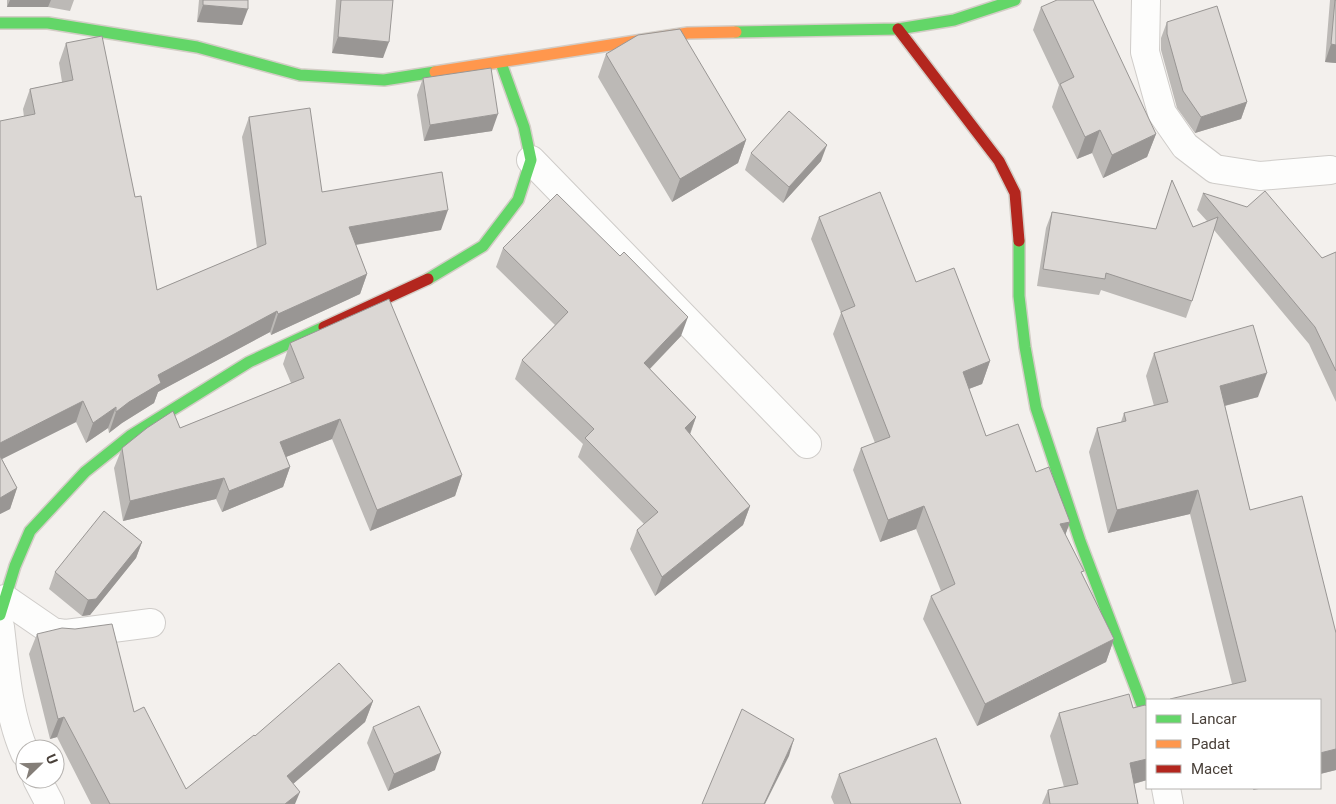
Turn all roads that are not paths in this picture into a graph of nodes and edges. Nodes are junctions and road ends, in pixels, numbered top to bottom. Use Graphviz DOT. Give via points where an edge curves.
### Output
graph roads {
  1 [pos="1015,0"];
  2 [pos="1146,0"];
  3 [pos="0,23"];
  4 [pos="898,29"];
  5 [pos="501,62"];
  6 [pos="531,160"];
  7 [pos="1330,170"];
  8 [pos="807,444"];
  9 [pos="2,607"];
  10 [pos="151,623"];
  11 [pos="0,627"];
  12 [pos="1146,715"];
  13 [pos="19,739"];
  14 [pos="42,789"];
  15 [pos="1166,789"];
  16 [pos="50,804"];
  17 [pos="1169,804"];
  1 -- 4 [label="street" via="954,20"];
  2 -- 7 [label="street" via="1145,52 1162,113 1185,146 1215,169 1260,176"];
  3 -- 5 [label="street" via="48,23 197,47 300,75 384,80"];
  4 -- 5 [label="street" via="688,33"];
  4 -- 12 [label="street" via="999,161 1015,193 1019,296 1036,408 1080,541"];
  5 -- 6 [label="street" via="524,127"];
  6 -- 8 [label="street"];
  6 -- 9 [label="street" via="518,200 483,246 423,282 249,362 130,436 85,472 30,531 14,566"];
  9 -- 10 [label="street" via="53,632 66,634"];
  11 -- 13 [label="street" via="8,693"];
  14 -- 16 [label="street"];
  15 -- 17 [label="street"];
}
